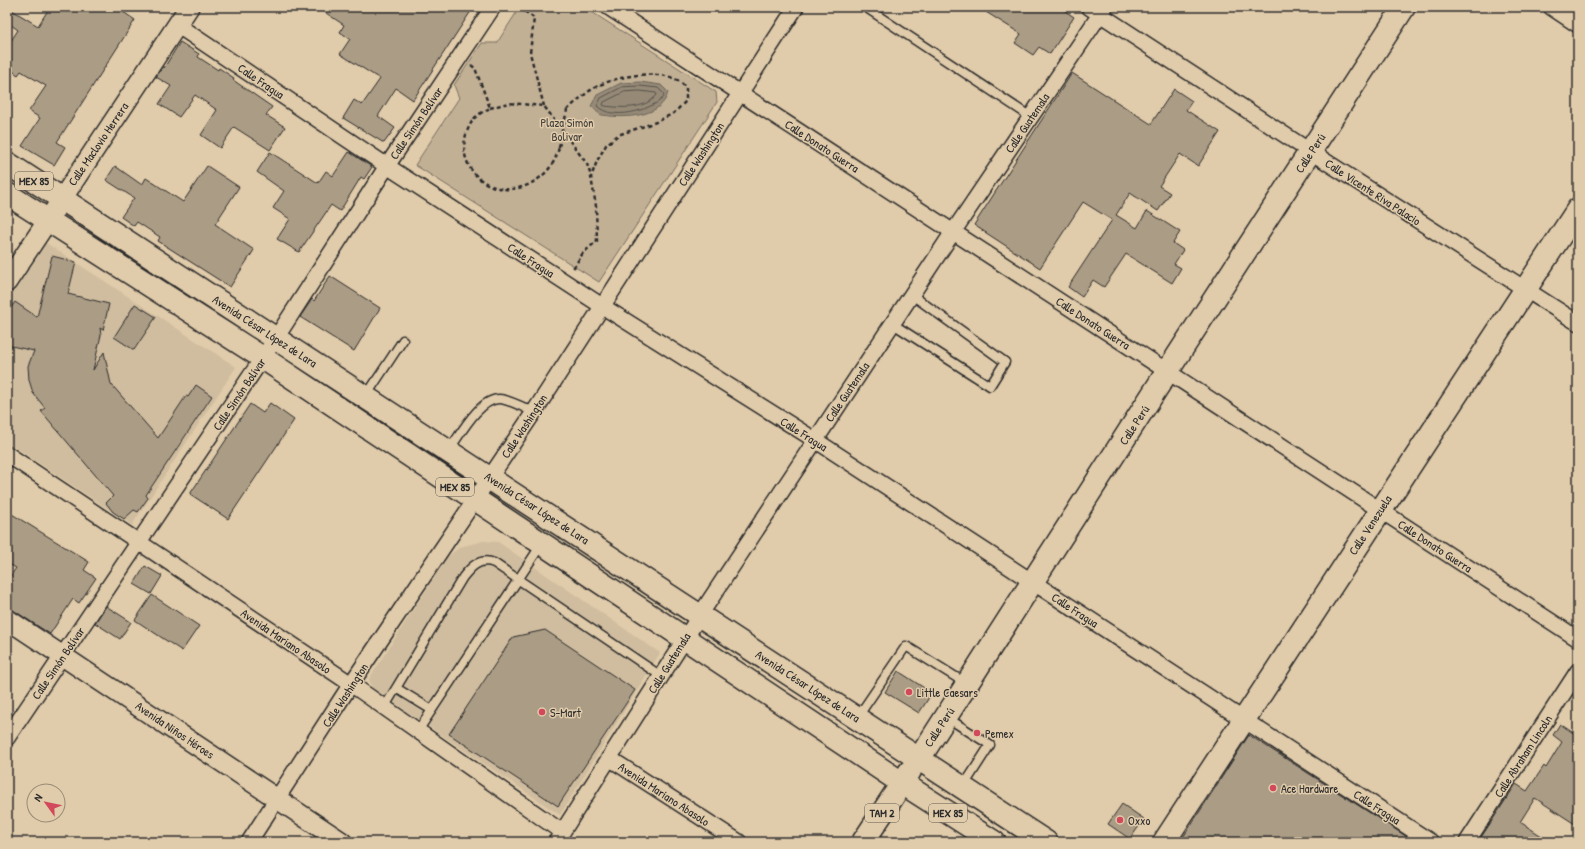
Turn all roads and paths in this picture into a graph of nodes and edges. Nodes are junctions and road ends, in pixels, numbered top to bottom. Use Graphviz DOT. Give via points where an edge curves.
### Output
graph roads {
  1 [pos="189,7"];
  2 [pos="493,7"];
  3 [pos="519,7"];
  4 [pos="608,7"];
  5 [pos="796,7"];
  6 [pos="865,7"];
  7 [pos="1404,7"];
  8 [pos="1551,7"];
  9 [pos="1098,9"];
  10 [pos="177,25"];
  11 [pos="1578,25"];
  12 [pos="459,58"];
  13 [pos="741,94"];
  14 [pos="544,106"];
  15 [pos="490,108"];
  16 [pos="1031,117"];
  17 [pos="1311,152"];
  18 [pos="7,163"];
  19 [pos="388,166"];
  20 [pos="591,177"];
  21 [pos="7,194"];
  22 [pos="62,198"];
  23 [pos="1578,209"];
  24 [pos="48,220"];
  25 [pos="953,232"];
  26 [pos="564,281"];
  27 [pos="7,282"];
  28 [pos="1526,289"];
  29 [pos="912,295"];
  30 [pos="602,306"];
  31 [pos="893,324"];
  32 [pos="1578,324"];
  33 [pos="276,338"];
  34 [pos="403,340"];
  35 [pos="263,358"];
  36 [pos="1167,372"];
  37 [pos="366,397"];
  38 [pos="534,412"];
  39 [pos="815,440"];
  40 [pos="448,451"];
  41 [pos="7,454"];
  42 [pos="490,478"];
  43 [pos="475,500"];
  44 [pos="1380,510"];
  45 [pos="138,543"];
  46 [pos="542,545"];
  47 [pos="519,580"];
  48 [pos="1033,582"];
  49 [pos="700,615"];
  50 [pos="7,619"];
  51 [pos="685,638"];
  52 [pos="1578,639"];
  53 [pos="63,655"];
  54 [pos="1578,671"];
  55 [pos="661,676"];
  56 [pos="351,684"];
  57 [pos="967,684"];
  58 [pos="396,688"];
  59 [pos="384,708"];
  60 [pos="432,710"];
  61 [pos="946,717"];
  62 [pos="857,718"];
  63 [pos="1244,720"];
  64 [pos="418,731"];
  65 [pos="7,738"];
  66 [pos="609,758"];
  67 [pos="919,759"];
  68 [pos="902,783"];
  69 [pos="962,788"];
  70 [pos="278,799"];
  71 [pos="559,837"];
  72 [pos="250,842"];
  73 [pos="342,842"];
  74 [pos="738,842"];
  75 [pos="863,842"];
  76 [pos="994,842"];
  77 [pos="1046,842"];
  78 [pos="1164,842"];
  79 [pos="1431,842"];
  80 [pos="1467,842"];
  1 -- 10 [label="street, Calle Maclovio Herrera"];
  2 -- 12 [label="street, Calle Simón Bolívar"];
  3 -- 14 [label="path" via="534,18 530,53"];
  4 -- 13 [label="street, Calle Donato Guerra"];
  5 -- 13 [label="street, Calle Washington"];
  6 -- 16 [label="lane"];
  7 -- 17 [label="main road, Calle Perú"];
  8 -- 11 [label="street"];
  9 -- 16 [label="street, Calle Guatemala"];
  9 -- 17 [label="street, Calle Vicente Riva Palacio"];
  10 -- 19 [label="street, Calle Fragua"];
  10 -- 22 [label="street, Calle Maclovio Herrera"];
  12 -- 15 [label="path" via="475,68"];
  12 -- 19 [label="street, Calle Simón Bolívar"];
  13 -- 25 [label="street, Calle Donato Guerra"];
  13 -- 30 [label="street, Calle Washington"];
  14 -- 15 [label="path" via="508,103"];
  14 -- 20 [label="path" via="587,164"];
  15 -- 20 [label="path, bridge" via="473,118 464,137 465,159 478,178 484,182 512,190 528,186 543,176 557,157 567,110 596,87 616,79 662,75 677,80 686,88 686,100 674,113 618,135 606,145"];
  16 -- 25 [label="street, Calle Guatemala"];
  17 -- 28 [label="street, Calle Vicente Riva Palacio"];
  17 -- 36 [label="main road, Calle Perú"];
  18 -- 22 [label="main road, Avenida César López de Lara / MEX 85"];
  19 -- 26 [label="street, Calle Fragua"];
  19 -- 33 [label="street, Calle Simón Bolívar"];
  20 -- 26 [label="path" via="596,206 597,241 583,253"];
  21 -- 24 [label="main road, Avenida César López de Lara / MEX 85"];
  22 -- 24 [label="street, Calle Maclovio Herrera"];
  22 -- 33 [label="main road, Avenida César López de Lara / MEX 85"];
  23 -- 28 [label="main road, Calle Venezuela"];
  24 -- 27 [label="street, Calle Maclovio Herrera"];
  24 -- 35 [label="main road, Avenida César López de Lara / MEX 85"];
  25 -- 29 [label="street, Calle Guatemala"];
  25 -- 36 [label="street, Calle Donato Guerra"];
  26 -- 30 [label="street, Calle Fragua"];
  28 -- 32 [label="street, Calle Vicente Riva Palacio"];
  28 -- 44 [label="main road, Calle Venezuela"];
  29 -- 31 [label="street, Calle Guatemala"];
  29 -- 31 [label="lane" via="1005,362 990,386"];
  30 -- 38 [label="street, Calle Washington"];
  30 -- 39 [label="street, Calle Fragua"];
  31 -- 39 [label="street, Calle Guatemala"];
  33 -- 35 [label="street, Calle Simón Bolívar"];
  33 -- 37 [label="main road, Avenida César López de Lara / MEX 85"];
  34 -- 37 [label="lane"];
  35 -- 43 [label="main road, Avenida César López de Lara / MEX 85"];
  35 -- 45 [label="street, Calle Simón Bolívar"];
  36 -- 44 [label="street, Calle Donato Guerra"];
  36 -- 48 [label="main road, Calle Perú"];
  37 -- 40 [label="main road, Avenida César López de Lara / MEX 85"];
  38 -- 40 [label="lane" via="501,399 487,402"];
  38 -- 42 [label="street, Calle Washington"];
  39 -- 48 [label="street, Calle Fragua"];
  39 -- 49 [label="street, Calle Guatemala"];
  40 -- 42 [label="main road, Avenida César López de Lara / MEX 85"];
  41 -- 45 [label="street, Avenida Mariano Abasolo"];
  42 -- 43 [label="street, Calle Washington"];
  42 -- 49 [label="main road, Avenida César López de Lara / MEX 85"];
  43 -- 46 [label="main road, Avenida César López de Lara / MEX 85"];
  43 -- 56 [label="street, Calle Washington"];
  44 -- 52 [label="street, Calle Donato Guerra"];
  44 -- 63 [label="main road, Calle Venezuela"];
  45 -- 53 [label="street, Calle Simón Bolívar"];
  45 -- 56 [label="street, Avenida Mariano Abasolo"];
  46 -- 47 [label="lane"];
  46 -- 51 [label="main road, Avenida César López de Lara / MEX 85"];
  47 -- 55 [label="lane"];
  47 -- 58 [label="lane" via="490,562 474,564 463,577"];
  47 -- 60 [label="lane"];
  48 -- 57 [label="main road, Calle Perú"];
  48 -- 63 [label="street, Calle Fragua"];
  49 -- 51 [label="street, Calle Guatemala"];
  49 -- 62 [label="main road, Avenida César López de Lara / MEX 85"];
  50 -- 53 [label="street, Avenida Niños Héroes"];
  51 -- 55 [label="street, Calle Guatemala"];
  51 -- 68 [label="main road, Avenida César López de Lara / MEX 85"];
  53 -- 65 [label="street, Calle Simón Bolívar"];
  53 -- 70 [label="street, Avenida Niños Héroes"];
  54 -- 80 [label="street, Calle Abraham Lincoln"];
  55 -- 66 [label="street, Calle Guatemala"];
  56 -- 59 [label="street, Avenida Mariano Abasolo"];
  56 -- 70 [label="street, Calle Washington"];
  57 -- 61 [label="main road, Calle Perú"];
  57 -- 62 [label="lane" via="906,646"];
  58 -- 59 [label="lane"];
  58 -- 60 [label="lane"];
  59 -- 64 [label="street, Avenida Mariano Abasolo"];
  60 -- 64 [label="lane"];
  61 -- 67 [label="main road, Calle Perú"];
  61 -- 69 [label="lane" via="990,745"];
  62 -- 67 [label="main road, Avenida César López de Lara / MEX 85"];
  63 -- 78 [label="main road, Calle Venezuela"];
  63 -- 79 [label="street, Calle Fragua"];
  64 -- 71 [label="street, Avenida Mariano Abasolo"];
  66 -- 71 [label="street, Calle Guatemala"];
  66 -- 74 [label="street, Avenida Mariano Abasolo"];
  67 -- 68 [label="main road, Calle Perú / TAM 2"];
  67 -- 69 [label="main road, Avenida César López de Lara / MEX 85"];
  68 -- 75 [label="main road, Calle Perú / TAM 2"];
  68 -- 76 [label="main road, Avenida César López de Lara / MEX 85"];
  69 -- 77 [label="main road, Avenida César López de Lara / MEX 85"];
  70 -- 72 [label="street, Calle Washington"];
  70 -- 73 [label="street, Avenida Niños Héroes"];
}
